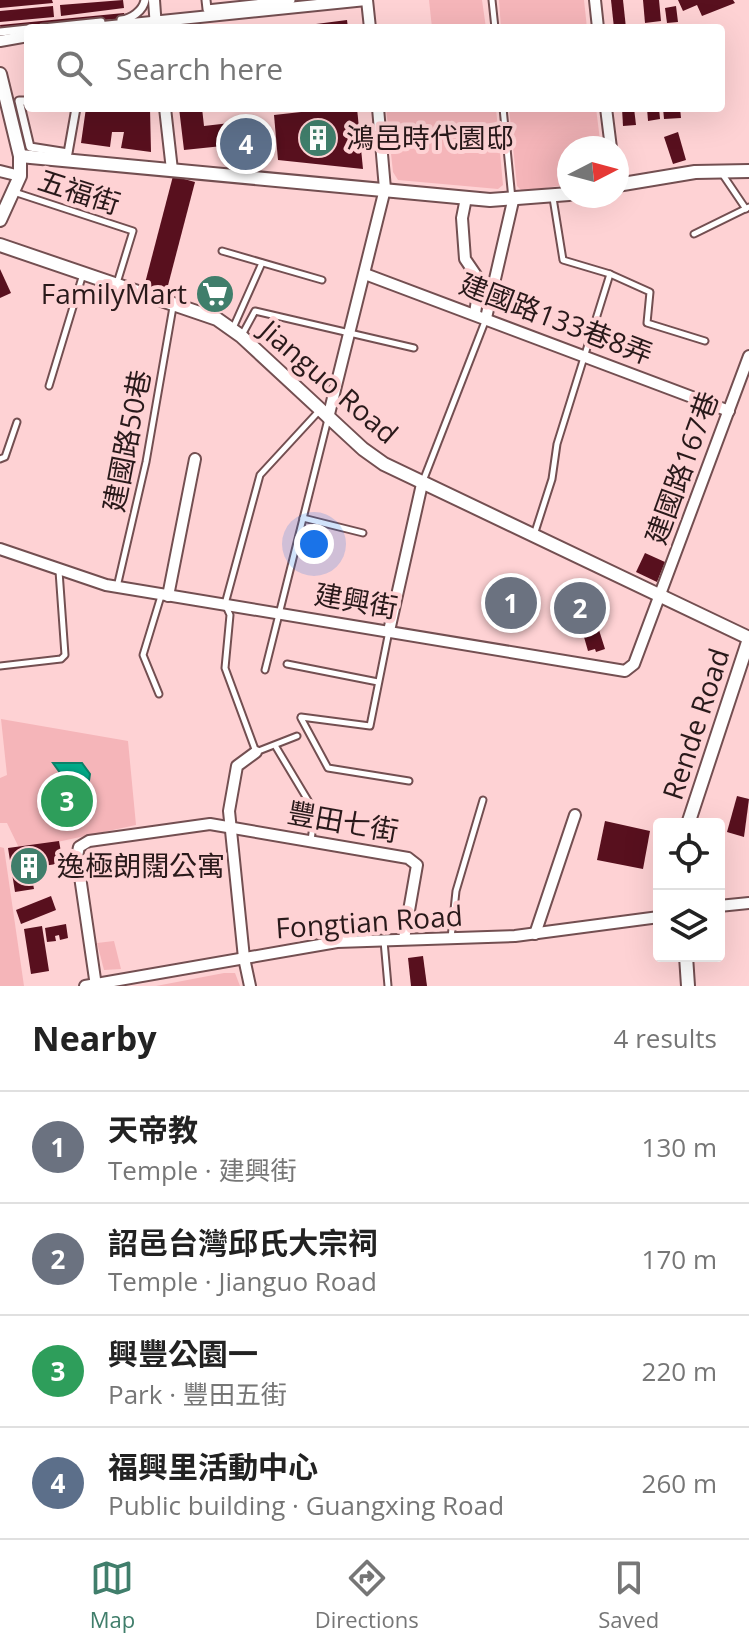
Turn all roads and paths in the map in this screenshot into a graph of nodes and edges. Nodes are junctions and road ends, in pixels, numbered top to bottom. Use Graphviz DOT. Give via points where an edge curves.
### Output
graph roads {
  1 [pos="145,0"];
  2 [pos="154,0"];
  3 [pos="206,0"];
  4 [pos="291,0"];
  5 [pos="366,0"];
  6 [pos="492,0"];
  7 [pos="595,0"];
  8 [pos="86,24"];
  9 [pos="156,24"];
  10 [pos="369,24"];
  11 [pos="495,24"];
  12 [pos="598,24"];
  13 [pos="24,29"];
  14 [pos="0,32"];
  15 [pos="24,37"];
  16 [pos="0,41"];
  17 [pos="0,74"];
  18 [pos="24,101"];
  19 [pos="75,112"];
  20 [pos="165,112"];
  21 [pos="378,112"];
  22 [pos="503,112"];
  23 [pos="606,112"];
  24 [pos="610,136"];
  25 [pos="20,156"];
  26 [pos="172,170"];
  27 [pos="0,171"];
  28 [pos="721,171"];
  29 [pos="749,171"];
  30 [pos="20,176"];
  31 [pos="629,183"];
  32 [pos="385,189"];
  33 [pos="13,191"];
  34 [pos="557,196"];
  35 [pos="553,197"];
  36 [pos="466,198"];
  37 [pos="513,201"];
  38 [pos="748,208"];
  39 [pos="0,220"];
  40 [pos="694,234"];
  41 [pos="0,245"];
  42 [pos="222,251"];
  43 [pos="262,263"];
  44 [pos="83,273"];
  45 [pos="365,274"];
  46 [pos="610,274"];
  47 [pos="322,280"];
  48 [pos="117,283"];
  49 [pos="174,302"];
  50 [pos="481,316"];
  51 [pos="237,333"];
  52 [pos="351,333"];
  53 [pos="705,341"];
  54 [pos="414,348"];
  55 [pos="585,356"];
  56 [pos="749,356"];
  57 [pos="49,386"];
  58 [pos="729,411"];
  59 [pos="324,414"];
  60 [pos="17,422"];
  61 [pos="0,459"];
  62 [pos="195,459"];
  63 [pos="422,484"];
  64 [pos="303,518"];
  65 [pos="363,533"];
  66 [pos="534,536"];
  67 [pos="0,549"];
  68 [pos="59,571"];
  69 [pos="117,587"];
  70 [pos="164,595"];
  71 [pos="660,597"];
  72 [pos="225,604"];
  73 [pos="280,612"];
  74 [pos="389,631"];
  75 [pos="749,639"];
  76 [pos="287,664"];
  77 [pos="0,666"];
  78 [pos="265,670"];
  79 [pos="378,682"];
  80 [pos="159,694"];
  81 [pos="297,736"];
  82 [pos="276,747"];
  83 [pos="256,752"];
  84 [pos="409,781"];
  85 [pos="483,800"];
  86 [pos="575,815"];
  87 [pos="690,818"];
  88 [pos="231,826"];
  89 [pos="311,840"];
  90 [pos="749,903"];
  91 [pos="725,905"];
  92 [pos="653,918"];
  93 [pos="535,934"];
  94 [pos="451,938"];
  95 [pos="404,939"];
  96 [pos="384,940"];
  97 [pos="244,958"];
  98 [pos="686,962"];
  99 [pos="92,985"];
  100 [pos="250,986"];
  101 [pos="388,986"];
  102 [pos="688,986"];
  1 -- 8 [label="street" via="128,20"];
  2 -- 9 [label="street"];
  3 -- 4 [label="street" via="207,9"];
  5 -- 9 [label="street"];
  5 -- 10 [label="street"];
  6 -- 11 [label="lane"];
  7 -- 12 [label="street"];
  13 -- 14 [label="street"];
  15 -- 16 [label="street"];
  17 -- 25 [label="street"];
  18 -- 19 [label="street" via="19,101 30,147 43,152 68,153"];
  20 -- 26 [label="street"];
  21 -- 32 [label="street"];
  22 -- 37 [label="lane"];
  23 -- 24 [label="street"];
  25 -- 26 [label="street"];
  25 -- 30 [label="street"];
  26 -- 32 [label="street"];
  27 -- 30 [label="street"];
  28 -- 29 [label="street"];
  28 -- 31 [label="street"];
  28 -- 38 [label="lane"];
  30 -- 33 [label="street"];
  32 -- 36 [label="street"];
  32 -- 45 [label="street"];
  33 -- 39 [label="street"];
  33 -- 48 [label="lane, 五福街" via="133,231"];
  34 -- 35 [label="street"];
  35 -- 37 [label="street"];
  35 -- 46 [label="lane" via="563,260"];
  36 -- 37 [label="street"];
  36 -- 50 [label="street" via="465,259 480,281"];
  37 -- 50 [label="street"];
  38 -- 40 [label="lane"];
  41 -- 44 [label="street, Jianguo Road"];
  42 -- 43 [label="lane"];
  43 -- 47 [label="lane"];
  43 -- 51 [label="lane"];
  44 -- 48 [label="street, Jianguo Road"];
  44 -- 57 [label="lane"];
  45 -- 50 [label="street, 建國路133巷8弄"];
  45 -- 52 [label="street"];
  46 -- 53 [label="lane" via="650,292 647,323"];
  46 -- 55 [label="lane"];
  48 -- 49 [label="street, Jianguo Road"];
  49 -- 51 [label="street, Jianguo Road"];
  49 -- 69 [label="lane, 建國路50巷"];
  50 -- 55 [label="street, 建國路133巷8弄"];
  50 -- 63 [label="lane"];
  51 -- 52 [label="lane" via="255,311"];
  51 -- 59 [label="street, Jianguo Road"];
  52 -- 54 [label="lane"];
  52 -- 59 [label="street"];
  55 -- 58 [label="street, 建國路133巷8弄"];
  55 -- 66 [label="lane"];
  56 -- 58 [label="street, 建國路167巷"];
  58 -- 71 [label="street, 建國路167巷"];
  59 -- 63 [label="street, Jianguo Road" via="363,449"];
  59 -- 64 [label="lane"];
  59 -- 72 [label="lane" via="260,475"];
  60 -- 61 [label="lane"];
  62 -- 70 [label="street"];
  63 -- 66 [label="street, Jianguo Road"];
  63 -- 74 [label="street"];
  64 -- 65 [label="lane"];
  64 -- 73 [label="lane"];
  66 -- 71 [label="street, Jianguo Road"];
  67 -- 68 [label="street, 建興街"];
  68 -- 69 [label="street, 建興街"];
  68 -- 77 [label="lane" via="65,655"];
  69 -- 70 [label="street, 建興街"];
  70 -- 72 [label="street, 建興街"];
  70 -- 80 [label="lane" via="143,655"];
  71 -- 74 [label="street, 建興街" via="634,664 625,671"];
  71 -- 75 [label="street, Jianguo Road"];
  72 -- 73 [label="street, 建興街"];
  72 -- 83 [label="lane" via="230,615 225,668"];
  73 -- 74 [label="street, 建興街"];
  73 -- 78 [label="lane"];
  74 -- 79 [label="lane"];
  75 -- 87 [label="street, Rende Road"];
  76 -- 79 [label="lane"];
  79 -- 84 [label="lane" via="370,726 301,717 328,768"];
  81 -- 82 [label="lane"];
  82 -- 83 [label="lane"];
  82 -- 89 [label="lane" via="315,812"];
  83 -- 88 [label="street" via="237,766"];
  85 -- 94 [label="lane" via="456,891"];
  86 -- 93 [label="street"];
  88 -- 89 [label="street, 豐田七街"];
  88 -- 97 [label="street"];
  88 -- 99 [label="street, 豐田七街" via="210,824 89,841 79,847"];
  89 -- 95 [label="street, 豐田七街" via="408,858 417,865"];
  90 -- 91 [label="street"];
  92 -- 93 [label="street, Fongtian Road"];
  93 -- 94 [label="street, Fongtian Road"];
  94 -- 95 [label="street, Fongtian Road"];
  95 -- 96 [label="street, Fongtian Road"];
  96 -- 97 [label="street, Fongtian Road"];
  96 -- 101 [label="lane"];
  97 -- 99 [label="street, Fongtian Road"];
  97 -- 100 [label="street"];
  98 -- 102 [label="street"];
}
